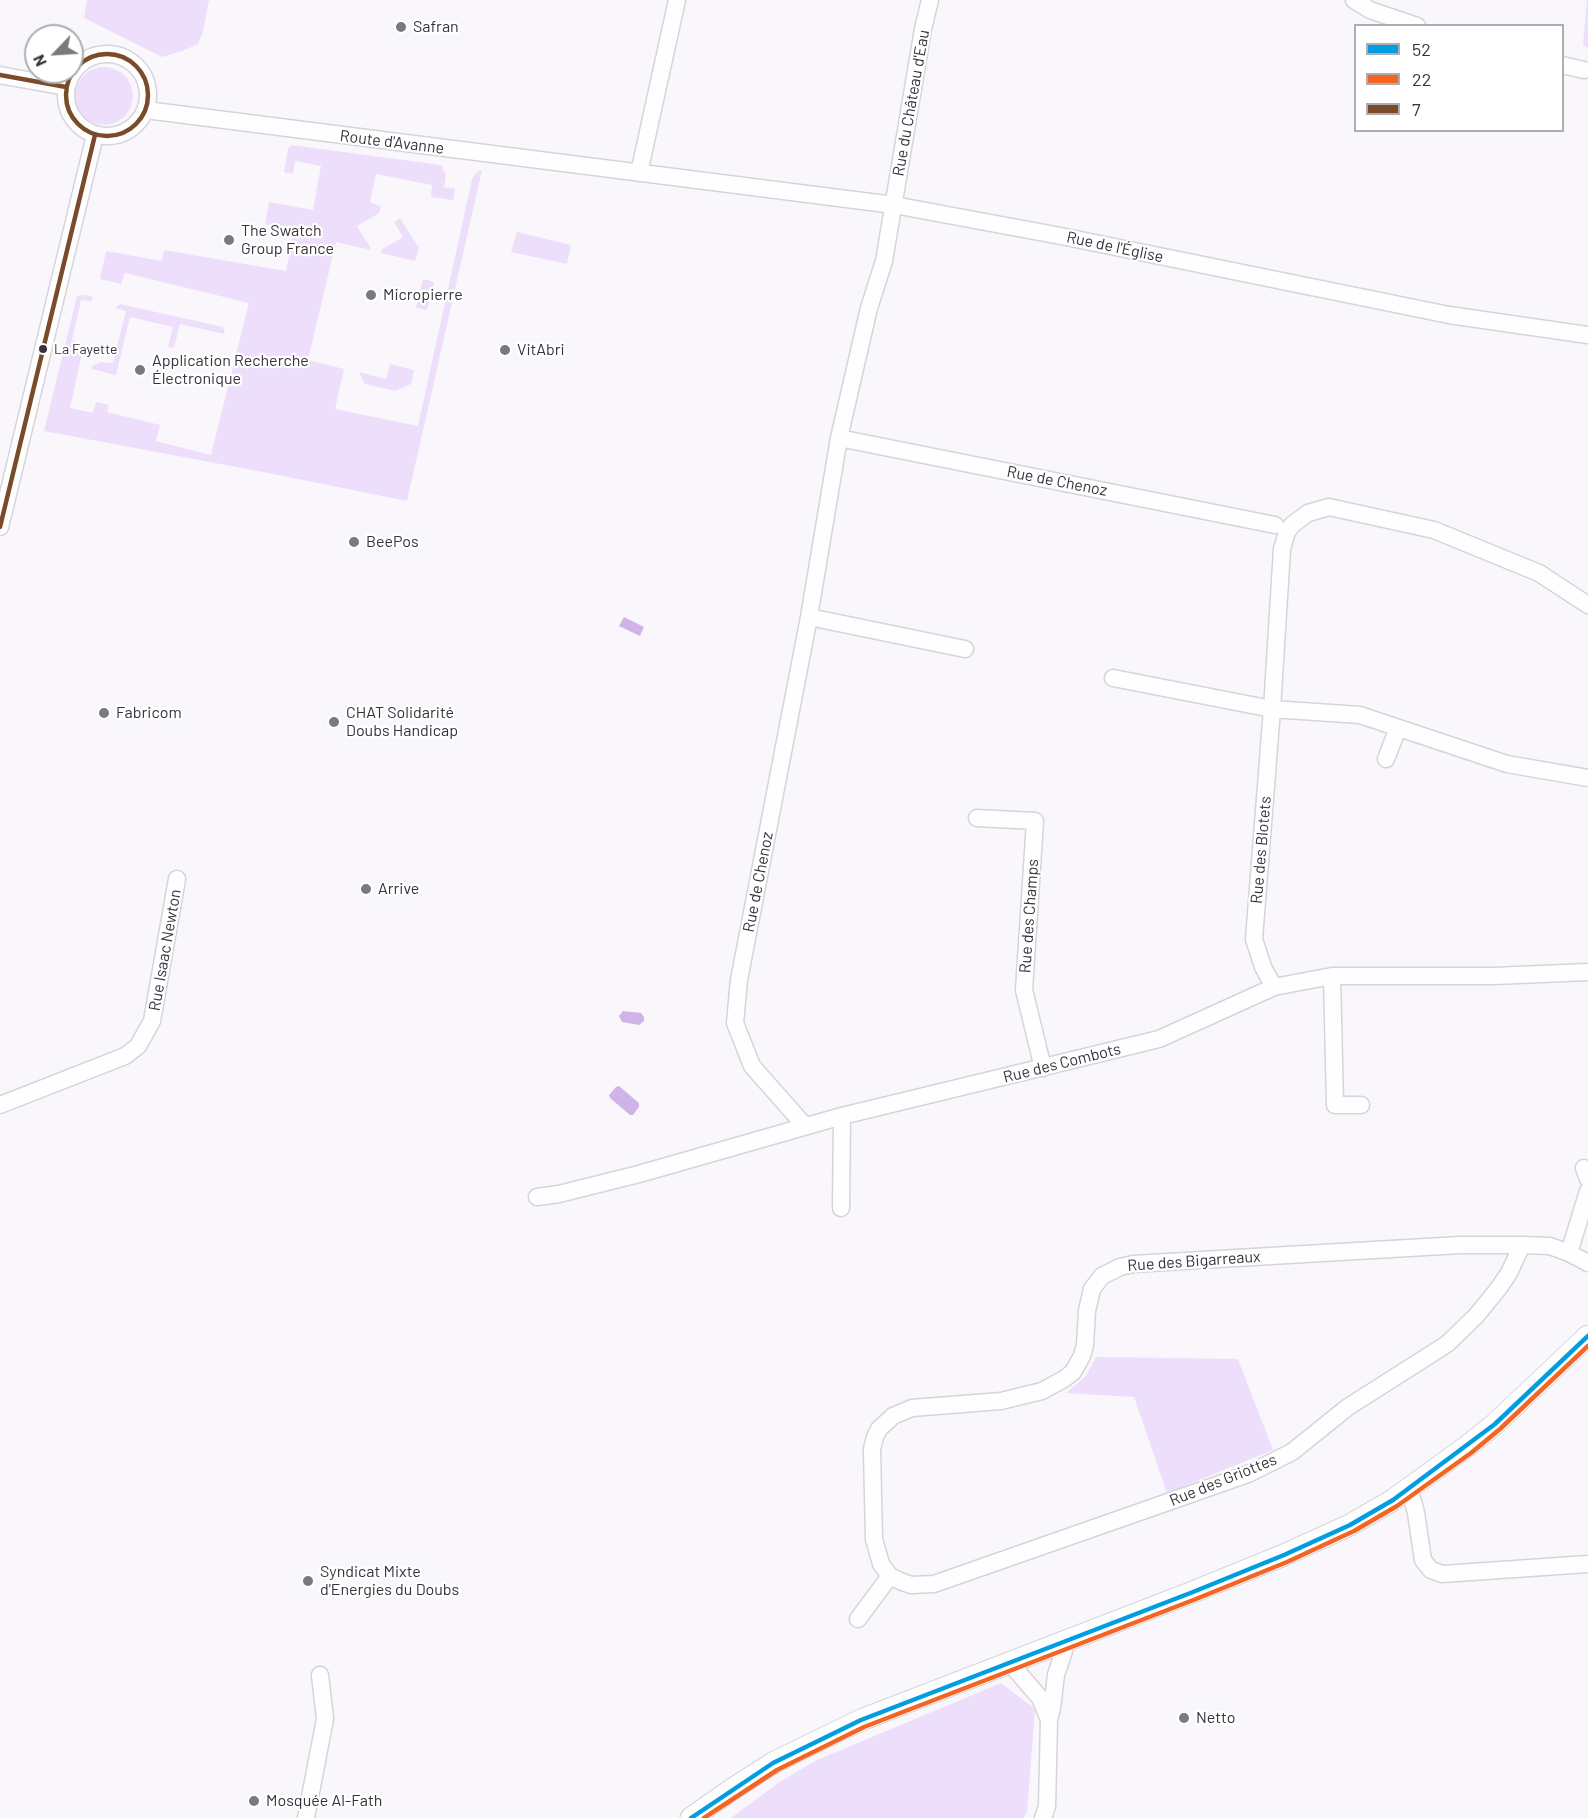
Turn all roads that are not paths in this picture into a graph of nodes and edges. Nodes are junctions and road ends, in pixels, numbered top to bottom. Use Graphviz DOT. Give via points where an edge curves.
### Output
graph roads {
  1 [pos="677,0"];
  2 [pos="930,0"];
  3 [pos="1354,0"];
  4 [pos="1411,24"];
  5 [pos="1564,65"];
  6 [pos="1584,70"];
  7 [pos="0,75"];
  8 [pos="66,87"];
  9 [pos="146,110"];
  10 [pos="95,135"];
  11 [pos="639,173"];
  12 [pos="894,206"];
  13 [pos="1588,335"];
  14 [pos="839,438"];
  15 [pos="0,527"];
  16 [pos="1281,528"];
  17 [pos="1588,605"];
  18 [pos="809,617"];
  19 [pos="965,649"];
  20 [pos="1113,678"];
  21 [pos="1272,709"];
  22 [pos="1398,728"];
  23 [pos="1386,759"];
  24 [pos="1588,778"];
  25 [pos="977,818"];
  26 [pos="177,879"];
  27 [pos="1588,972"];
  28 [pos="1332,976"];
  29 [pos="1274,987"];
  30 [pos="1043,1068"];
  31 [pos="0,1105"];
  32 [pos="1361,1105"];
  33 [pos="842,1116"];
  34 [pos="805,1126"];
  35 [pos="1588,1191"];
  36 [pos="537,1197"];
  37 [pos="841,1208"];
  38 [pos="1522,1245"];
  39 [pos="1569,1253"];
  40 [pos="1588,1263"];
  41 [pos="1588,1336"];
  42 [pos="1408,1490"];
  43 [pos="1588,1564"];
  44 [pos="890,1575"];
  45 [pos="858,1619"];
  46 [pos="1062,1642"];
  47 [pos="1013,1661"];
  48 [pos="320,1675"];
  49 [pos="1049,1720"];
  50 [pos="306,1818"];
  51 [pos="691,1818"];
  52 [pos="1043,1818"];
  1 -- 11 [label="street"];
  2 -- 12 [label="street, Rue du Château d'Eau"];
  3 -- 4 [label="street" via="1370,10"];
  5 -- 6 [label="street"];
  7 -- 8 [label="street"];
  8 -- 9 [label="street" via="79,64 104,53 117,54 129,59 146,79"];
  8 -- 10 [label="street" via="69,111 75,122"];
  9 -- 10 [label="street" via="133,128 122,134"];
  9 -- 11 [label="street, Route d'Avanne"];
  10 -- 15 [label="street"];
  11 -- 12 [label="street, Rue de l'Église"];
  12 -- 13 [label="street, Rue de l'Église" via="1449,315"];
  12 -- 14 [label="street, Rue de Chenoz"];
  14 -- 16 [label="street, Rue de Chenoz"];
  14 -- 18 [label="street, Rue de Chenoz"];
  16 -- 17 [label="street" via="1329,507 1434,530 1539,573"];
  16 -- 21 [label="street, Rue des Blotets"];
  18 -- 19 [label="street"];
  18 -- 34 [label="street, Rue de Chenoz" via="739,980 735,1023 752,1066"];
  20 -- 21 [label="street"];
  21 -- 22 [label="street" via="1360,716"];
  21 -- 29 [label="street, Rue des Blotets" via="1254,939"];
  22 -- 23 [label="street"];
  22 -- 24 [label="street" via="1507,764"];
  25 -- 30 [label="street, Rue des Champs" via="1035,821 1024,990"];
  26 -- 31 [label="street, Rue Isaac Newton" via="152,1021 138,1046 125,1056"];
  27 -- 28 [label="street, Rue des Combots"];
  28 -- 29 [label="street, Rue des Combots"];
  28 -- 32 [label="street" via="1335,1105"];
  29 -- 30 [label="street, Rue des Combots" via="1159,1039"];
  30 -- 33 [label="street, Rue des Combots"];
  33 -- 34 [label="street, Rue des Combots"];
  33 -- 37 [label="street"];
  34 -- 36 [label="street, Rue des Combots" via="627,1177"];
  35 -- 39 [label="street"];
  38 -- 39 [label="street, Rue des Bigarreaux" via="1550,1246"];
  38 -- 44 [label="street, Rue des Griottes" via="1498,1289 1448,1344 1357,1401 1292,1452 1248,1474 934,1584 911,1585"];
  38 -- 44 [label="street, Rue des Bigarreaux" via="1214,1259 1132,1264 1111,1270 1092,1289 1082,1356 1065,1379 1001,1401 912,1408 893,1416 879,1430 872,1449 874,1539 881,1564"];
  39 -- 40 [label="street, Rue des Bigarreaux"];
  41 -- 42 [label="street" via="1495,1424"];
  42 -- 43 [label="street" via="1416,1513 1423,1560 1431,1570 1442,1574"];
  42 -- 46 [label="street" via="1350,1525 1284,1555"];
  44 -- 45 [label="street"];
  46 -- 47 [label="street"];
  46 -- 49 [label="street" via="1064,1651"];
  47 -- 49 [label="street" via="1040,1698"];
  47 -- 51 [label="street" via="847,1727 774,1763"];
  48 -- 50 [label="street" via="325,1719"];
  49 -- 52 [label="street" via="1047,1806"];
}
